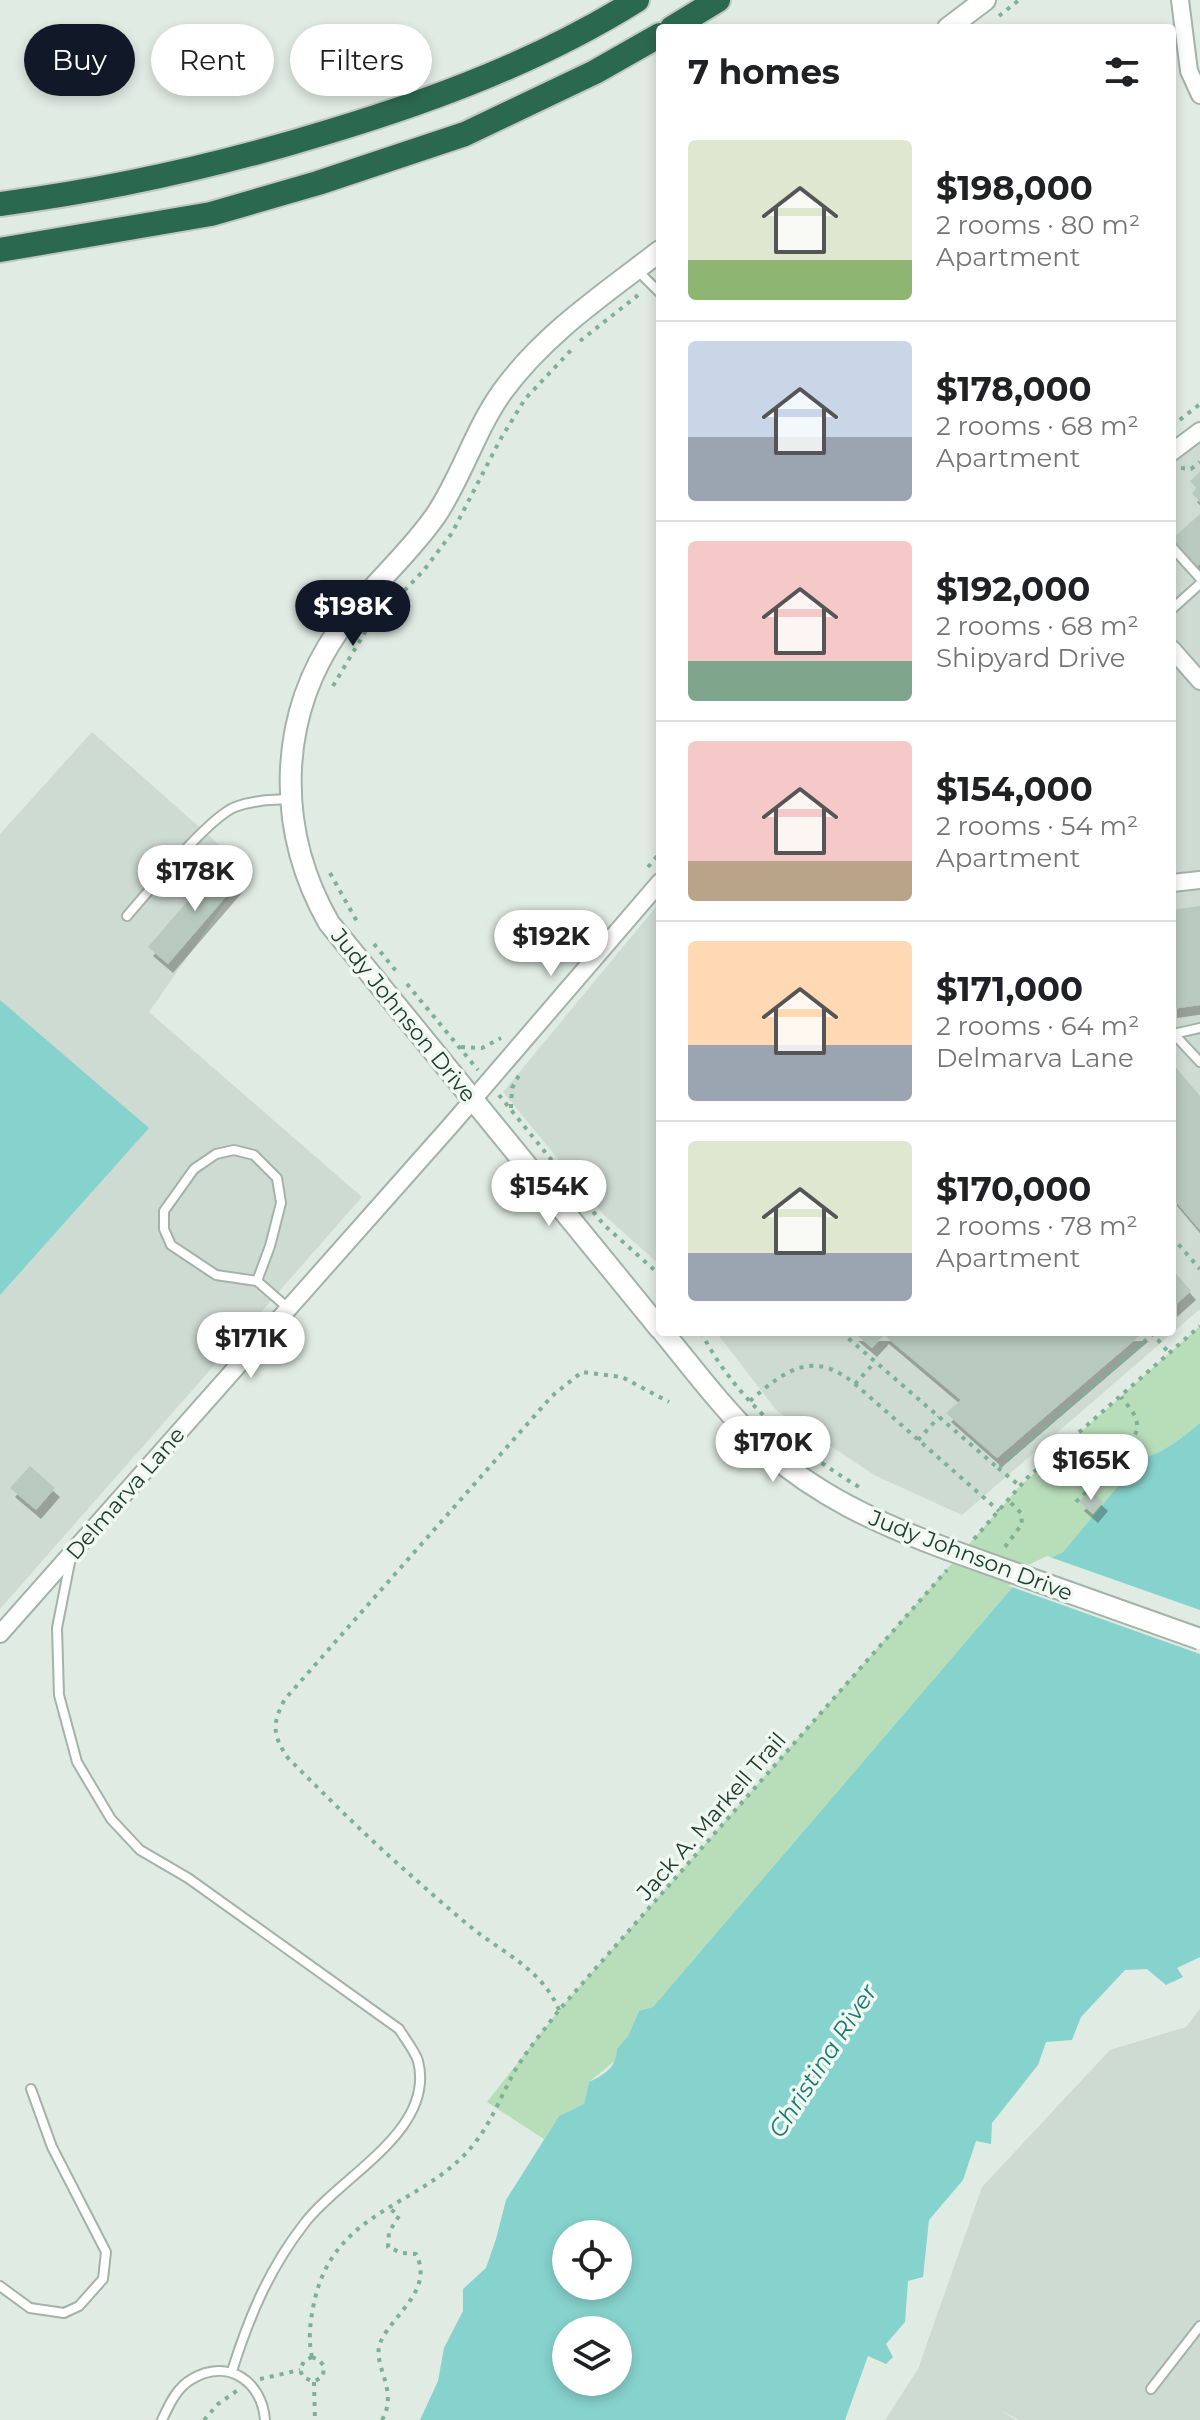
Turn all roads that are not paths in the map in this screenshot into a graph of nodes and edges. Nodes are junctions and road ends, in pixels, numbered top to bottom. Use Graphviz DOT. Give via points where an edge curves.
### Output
graph roads {
  1 [pos="637,0"];
  2 [pos="718,0"];
  3 [pos="1180,0"];
  4 [pos="981,1"];
  5 [pos="679,24"];
  6 [pos="953,24"];
  7 [pos="656,38"];
  8 [pos="1200,95"];
  9 [pos="0,204"];
  10 [pos="0,250"];
  11 [pos="656,254"];
  12 [pos="637,269"];
  13 [pos="656,289"];
  14 [pos="1200,431"];
  15 [pos="1176,449"];
  16 [pos="1176,551"];
  17 [pos="1200,578"];
  18 [pos="1200,584"];
  19 [pos="1176,606"];
  20 [pos="1176,654"];
  21 [pos="1200,681"];
  22 [pos="290,799"];
  23 [pos="1200,880"];
  24 [pos="1176,883"];
  25 [pos="656,887"];
  26 [pos="127,916"];
  27 [pos="1200,1028"];
  28 [pos="1176,1032"];
  29 [pos="1176,1036"];
  30 [pos="1200,1062"];
  31 [pos="472,1100"];
  32 [pos="257,1281"];
  33 [pos="288,1308"];
  34 [pos="656,1324"];
  35 [pos="666,1336"];
  36 [pos="72,1553"];
  37 [pos="0,1634"];
  38 [pos="1200,1639"];
  39 [pos="31,2089"];
  40 [pos="0,2286"];
  41 [pos="1200,2326"];
  42 [pos="232,2371"];
  43 [pos="1151,2389"];
  44 [pos="162,2420"];
  45 [pos="265,2420"];
  1 -- 9 [label="highway" via="457,90 341,128 154,179"];
  2 -- 5 [label="highway"];
  3 -- 8 [label="street" via="1189,71"];
  4 -- 6 [label="street"];
  7 -- 10 [label="highway" via="465,134 318,183 211,214"];
  11 -- 12 [label="street, Judy Johnson Drive"];
  12 -- 13 [label="lane"];
  12 -- 22 [label="street, Judy Johnson Drive" via="528,360 492,408 437,513 339,630 303,701 294,738"];
  14 -- 15 [label="street"];
  16 -- 17 [label="lane"];
  18 -- 19 [label="lane"];
  20 -- 21 [label="street"];
  22 -- 26 [label="lane" via="232,808"];
  22 -- 31 [label="street, Judy Johnson Drive" via="305,873 329,923"];
  23 -- 24 [label="street"];
  25 -- 31 [label="street, Delmarva Lane"];
  27 -- 28 [label="lane"];
  29 -- 30 [label="lane"];
  31 -- 33 [label="street, Delmarva Lane"];
  31 -- 34 [label="street, Judy Johnson Drive"];
  32 -- 32 [label="lane" via="281,1203 277,1178 254,1155 234,1150 216,1154 194,1169 164,1211 164,1229 171,1245 216,1275"];
  32 -- 33 [label="lane"];
  33 -- 36 [label="street, Delmarva Lane"];
  35 -- 38 [label="street, Judy Johnson Drive, bridge" via="736,1419 795,1473 868,1517 950,1556"];
  36 -- 37 [label="street, Delmarva Lane"];
  36 -- 42 [label="lane" via="57,1628 59,1695 77,1762 111,1819 140,1850 188,1878 399,2029 418,2061 418,2090 407,2123 306,2220 276,2262"];
  39 -- 40 [label="lane" via="52,2147 106,2252 103,2279 79,2306 64,2313 30,2308"];
  41 -- 43 [label="lane"];
  42 -- 44 [label="lane" via="194,2377 176,2393"];
  42 -- 45 [label="lane" via="258,2392"];
}
